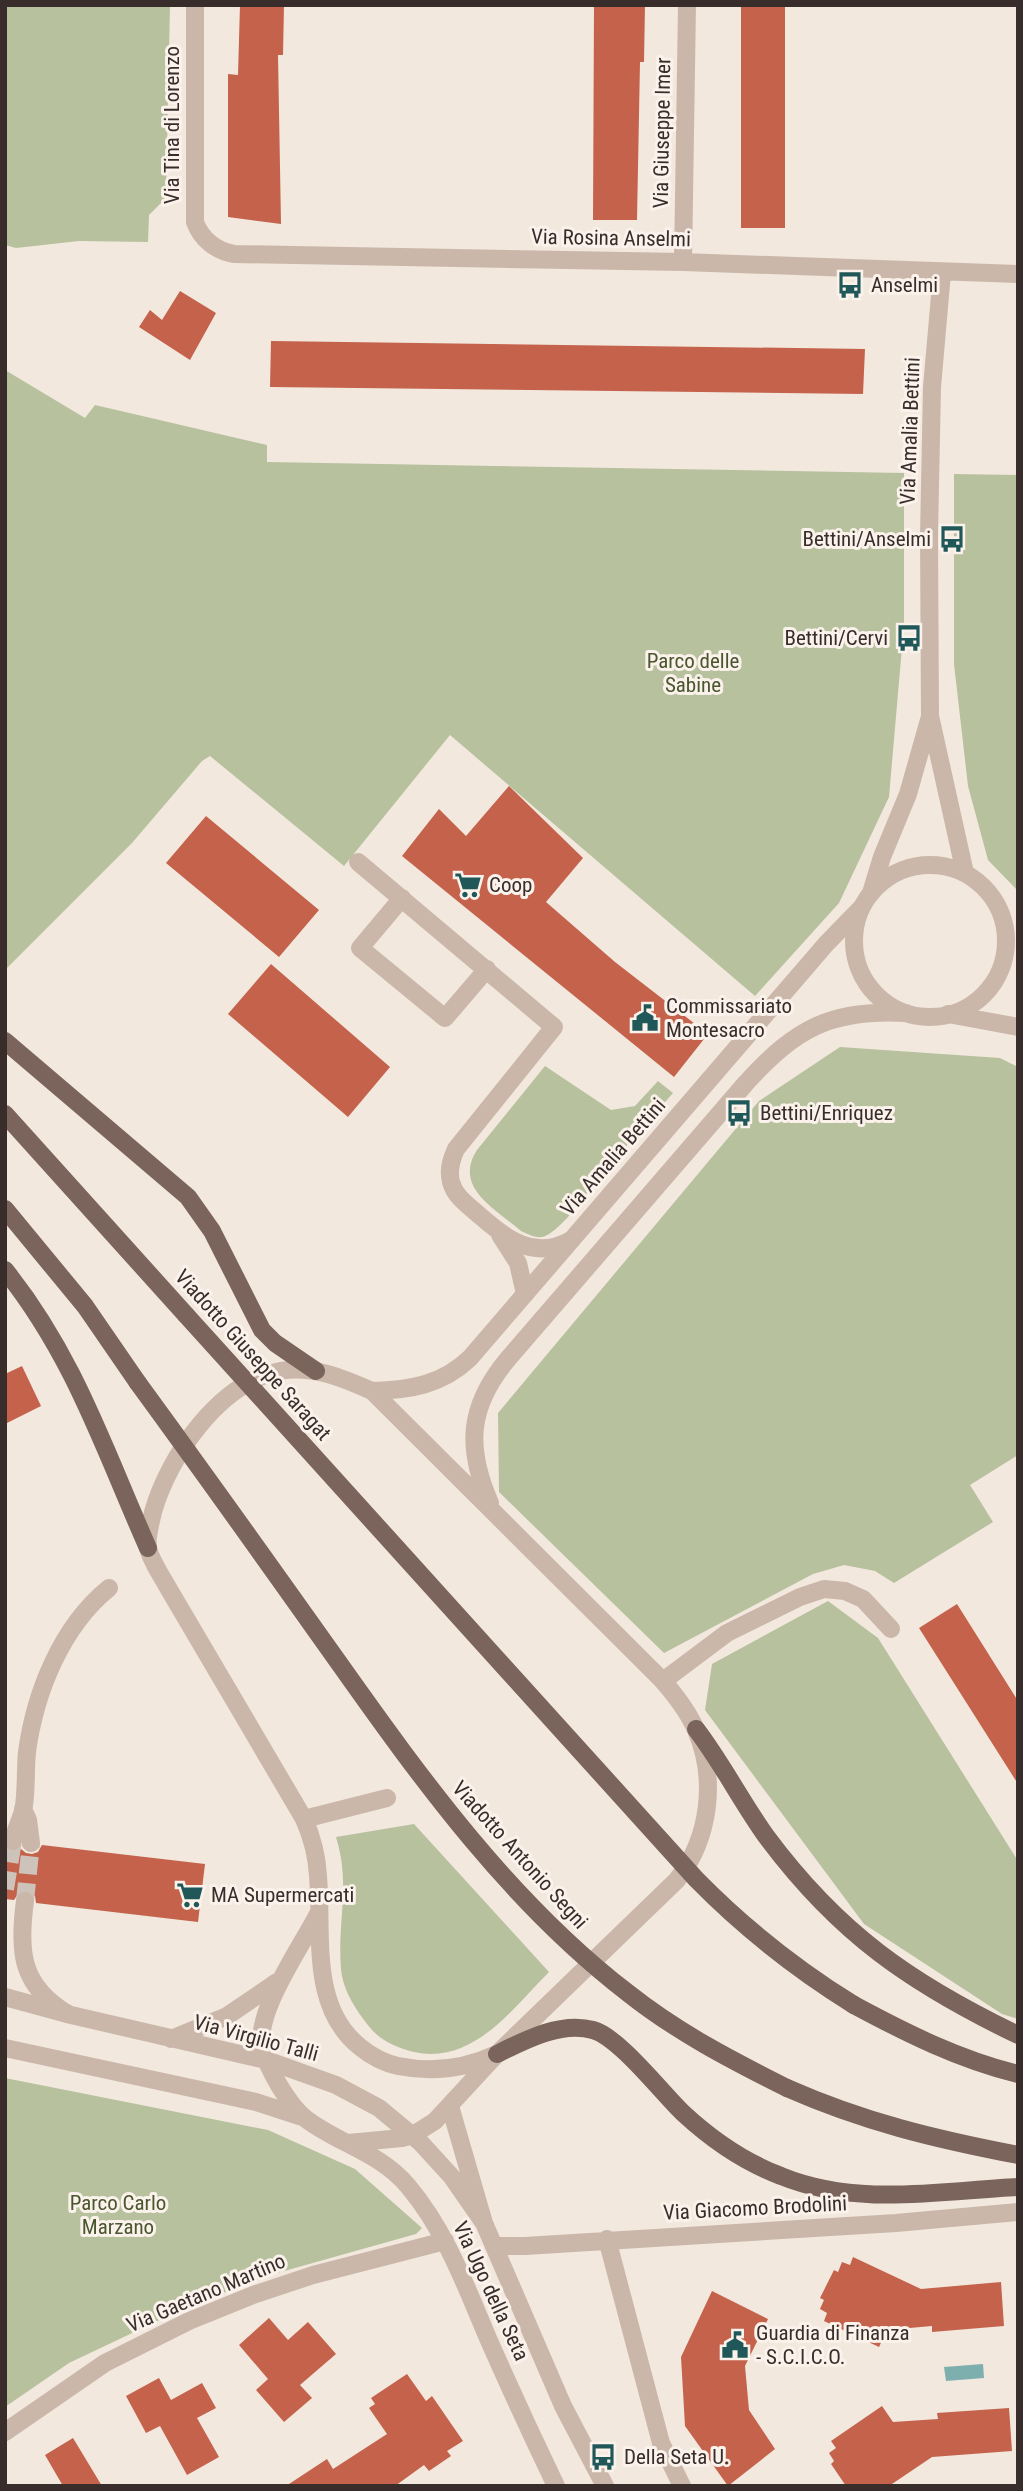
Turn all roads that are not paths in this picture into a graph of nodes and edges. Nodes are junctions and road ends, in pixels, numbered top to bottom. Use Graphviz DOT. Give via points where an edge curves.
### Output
graph roads {
  1 [pos="195,5"];
  2 [pos="687,5"];
  3 [pos="207,241"];
  4 [pos="683,262"];
  5 [pos="942,273"];
  6 [pos="1018,274"];
  7 [pos="930,716"];
  8 [pos="358,862"];
  9 [pos="965,873"];
  10 [pos="402,898"];
  11 [pos="867,900"];
  12 [pos="993,900"];
  13 [pos="1018,926"];
  14 [pos="486,970"];
  15 [pos="906,1013"];
  16 [pos="948,1014"];
  17 [pos="1018,1027"];
  18 [pos="5,1041"];
  19 [pos="5,1114"];
  20 [pos="5,1209"];
  21 [pos="498,1232"];
  22 [pos="572,1240"];
  23 [pos="5,1270"];
  24 [pos="525,1294"];
  25 [pos="316,1371"];
  26 [pos="372,1391"];
  27 [pos="493,1509"];
  28 [pos="148,1548"];
  29 [pos="109,1588"];
  30 [pos="891,1629"];
  31 [pos="663,1681"];
  32 [pos="696,1729"];
  33 [pos="387,1798"];
  34 [pos="304,1819"];
  35 [pos="22,1842"];
  36 [pos="25,1901"];
  37 [pos="319,1912"];
  38 [pos="289,1969"];
  39 [pos="5,1997"];
  40 [pos="71,2015"];
  41 [pos="1018,2035"];
  42 [pos="171,2039"];
  43 [pos="5,2048"];
  44 [pos="497,2054"];
  45 [pos="266,2060"];
  46 [pos="1018,2074"];
  47 [pos="450,2106"];
  48 [pos="305,2119"];
  49 [pos="412,2135"];
  50 [pos="348,2143"];
  51 [pos="1018,2154"];
  52 [pos="1018,2187"];
  53 [pos="1018,2212"];
  54 [pos="484,2223"];
  55 [pos="607,2239"];
  56 [pos="445,2241"];
  57 [pos="494,2246"];
  58 [pos="5,2432"];
  59 [pos="556,2486"];
  60 [pos="605,2486"];
  61 [pos="682,2486"];
  1 -- 3 [label="street, Via Tina di Lorenzo" via="195,214"];
  2 -- 4 [label="street, Via Giuseppe Imer"];
  3 -- 4 [label="street, Via Rosina Anselmi" via="234,254"];
  4 -- 5 [label="street, Via Rosina Anselmi"];
  5 -- 6 [label="street, Via Rosina Anselmi"];
  5 -- 7 [label="street, Via Amalia Bettini" via="932,387"];
  7 -- 9 [label="street, Via Amalia Bettini"];
  7 -- 11 [label="street, Via Amalia Bettini" via="908,794"];
  8 -- 10 [label="street"];
  9 -- 11 [label="street" via="937,865 914,867 887,878"];
  9 -- 12 [label="street"];
  10 -- 14 [label="street"];
  10 -- 14 [label="street" via="360,948 445,1018"];
  11 -- 15 [label="street" via="854,938 855,956 878,996"];
  11 -- 22 [label="street, Via Amalia Bettini"];
  12 -- 13 [label="street"];
  12 -- 16 [label="street" via="1005,930 1000,968 976,1001"];
  14 -- 21 [label="street" via="554,1027 456,1149 451,1163 457,1194"];
  15 -- 16 [label="street"];
  15 -- 27 [label="street" via="863,1012 826,1020 773,1055 502,1366 480,1402 475,1428 480,1479"];
  16 -- 17 [label="street"];
  18 -- 25 [label="main road" via="188,1197 212,1231 262,1330"];
  19 -- 46 [label="main road, Viadotto Giuseppe Saragat, bridge" via="705,1888 764,1942 854,2005 931,2044"];
  20 -- 51 [label="main road, Viadotto Antonio Segni, bridge" via="85,1306 395,1743 468,1837 573,1947 657,2014 731,2061 787,2088 897,2129"];
  21 -- 22 [label="street" via="538,1249"];
  21 -- 24 [label="street" via="518,1263"];
  22 -- 24 [label="street, Via Amalia Bettini"];
  23 -- 28 [label="main road" via="68,1363"];
  24 -- 26 [label="street, Via Amalia Bettini" via="454,1372 418,1387"];
  25 -- 26 [label="street"];
  25 -- 28 [label="street" via="289,1370 261,1377 238,1389 209,1416 168,1472 152,1517"];
  26 -- 27 [label="street"];
  27 -- 31 [label="street"];
  28 -- 34 [label="street"];
  29 -- 35 [label="street" via="72,1631 41,1689 29,1738 23,1810 28,1820"];
  30 -- 31 [label="street" via="863,1599 824,1589 727,1633"];
  31 -- 32 [label="street"];
  32 -- 41 [label="main road" via="764,1833 838,1920 922,1985"];
  32 -- 44 [label="street" via="706,1761 708,1798 691,1862 665,1893"];
  33 -- 34 [label="street"];
  34 -- 37 [label="street" via="316,1862"];
  36 -- 40 [label="street" via="21,1945 27,1970 45,1997"];
  37 -- 38 [label="street"];
  37 -- 44 [label="street" via="328,2002 341,2026 363,2049 392,2064 429,2070 471,2064"];
  38 -- 42 [label="street" via="241,2009"];
  38 -- 45 [label="street" via="263,2019 261,2040"];
  39 -- 40 [label="street, Via Virgilio Talli"];
  40 -- 42 [label="street, Via Virgilio Talli"];
  42 -- 45 [label="street, Via Virgilio Talli"];
  43 -- 48 [label="street" via="256,2102"];
  44 -- 47 [label="street"];
  44 -- 52 [label="main road" via="552,2032 596,2031 720,2143 767,2171 816,2187 879,2195"];
  45 -- 48 [label="street"];
  45 -- 49 [label="street, Via Virgilio Talli" via="347,2090"];
  47 -- 49 [label="street"];
  47 -- 54 [label="street"];
  48 -- 50 [label="street, Via Ugo della Seta"];
  49 -- 50 [label="street"];
  49 -- 54 [label="street, Via Virgilio Talli" via="452,2177"];
  50 -- 56 [label="street, Via Ugo della Seta" via="401,2179"];
  53 -- 55 [label="street, Via Giacomo Brodolini"];
  54 -- 57 [label="street, Via Ugo della Seta"];
  55 -- 57 [label="street, Via Giacomo Brodolini"];
  55 -- 61 [label="street" via="662,2443"];
  56 -- 58 [label="street, Via Gaetano Martino" via="313,2275 189,2321 105,2363"];
  56 -- 59 [label="street, Via Ugo della Seta"];
  57 -- 60 [label="street, Via Ugo della Seta" via="564,2406"];
}
